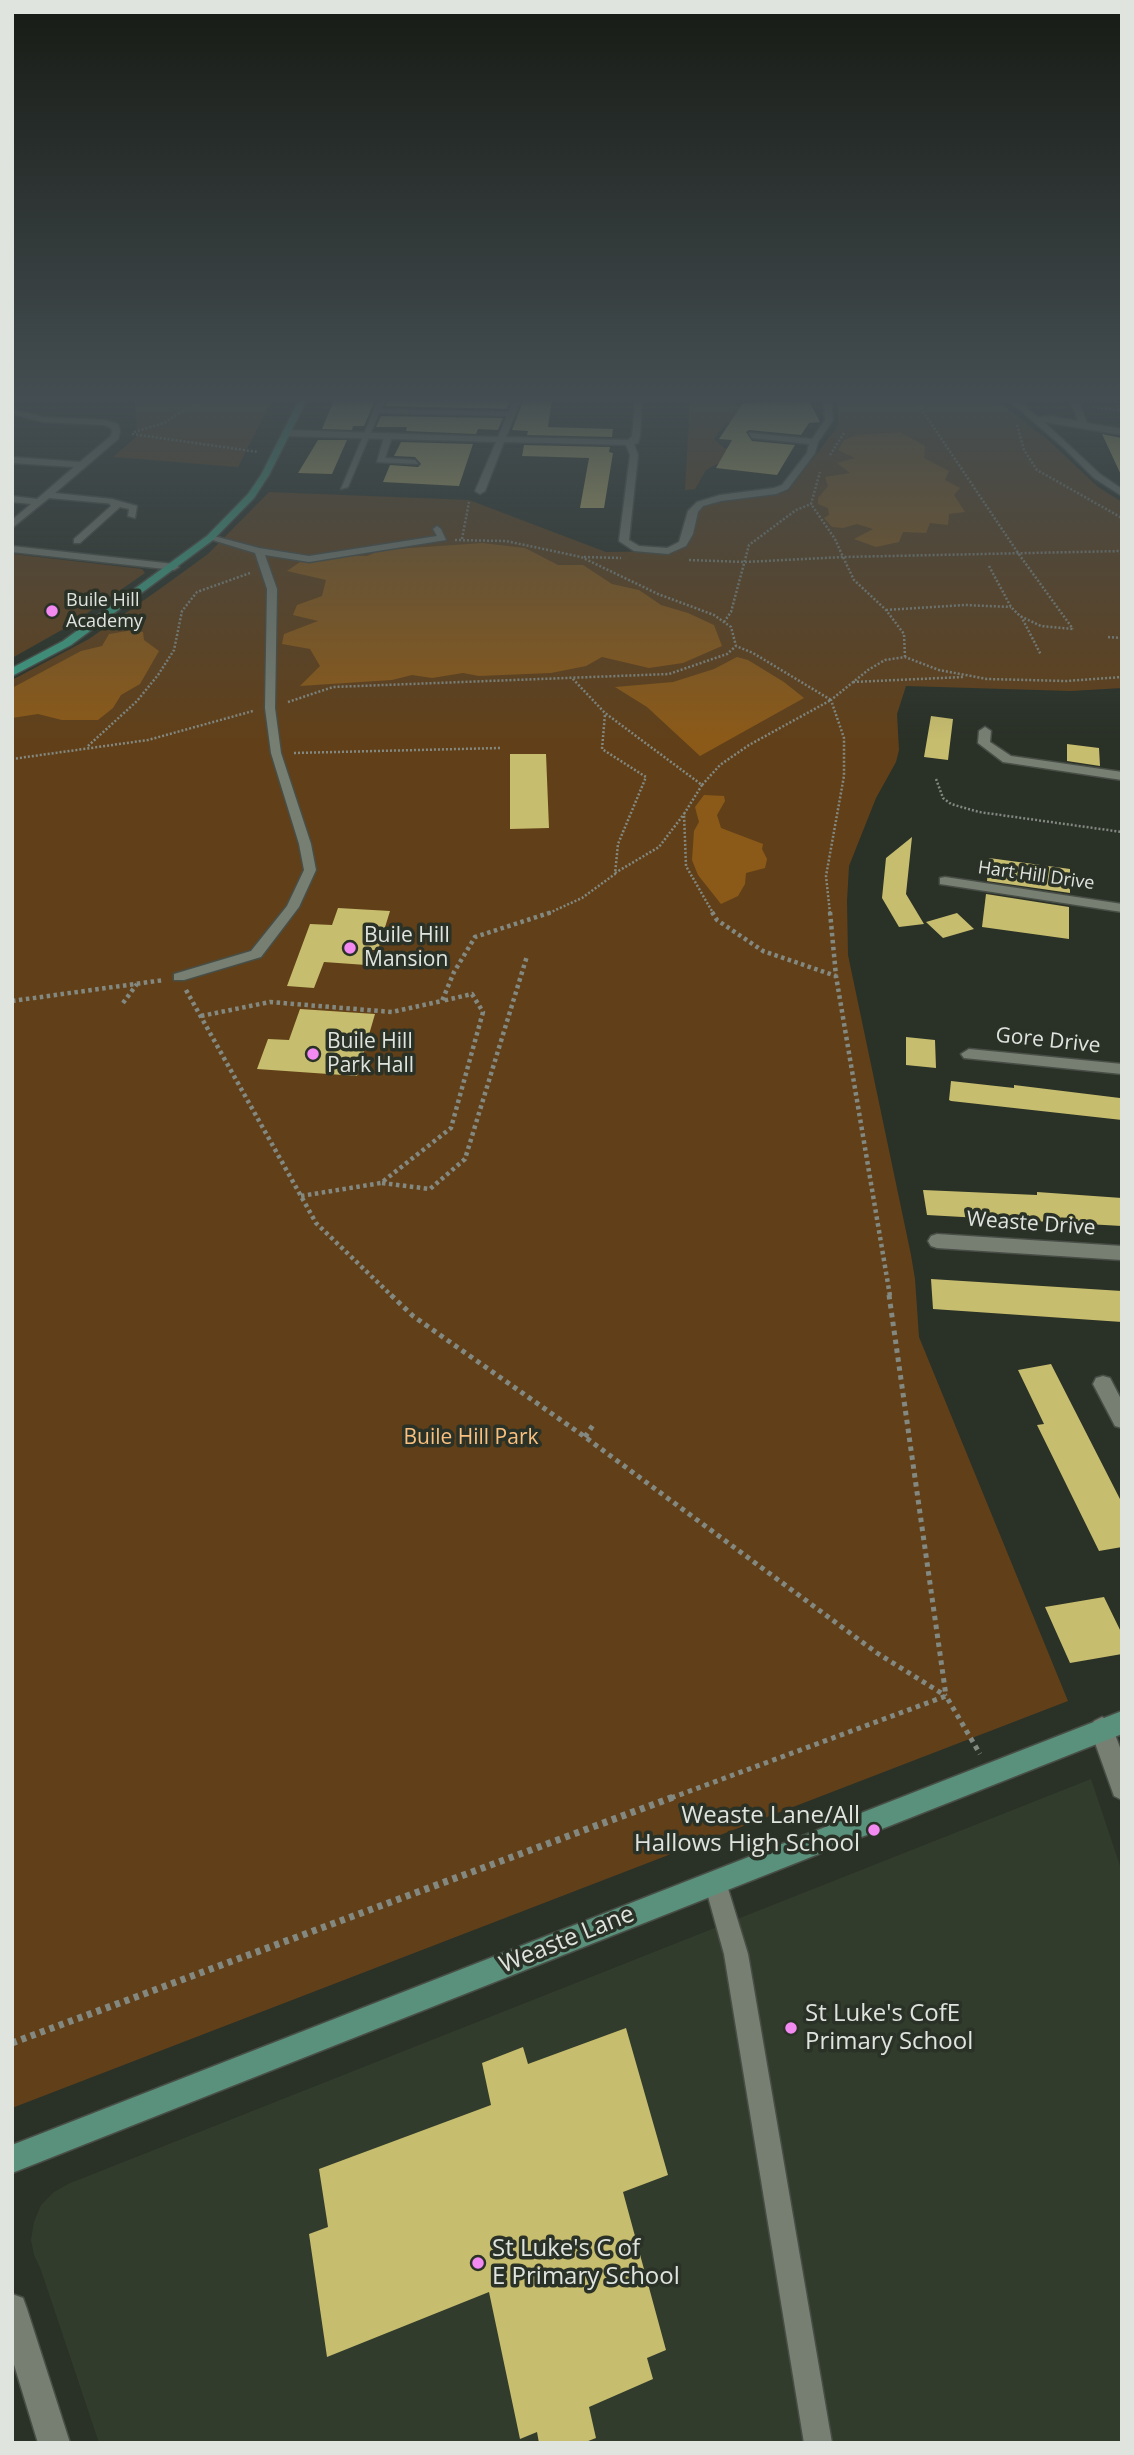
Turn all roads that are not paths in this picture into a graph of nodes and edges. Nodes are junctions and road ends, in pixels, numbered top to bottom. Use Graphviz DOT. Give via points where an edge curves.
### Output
graph roads {
  1 [pos="27,513"];
  2 [pos="109,513"];
  3 [pos="133,513"];
  4 [pos="235,513"];
  5 [pos="627,513"];
  6 [pos="693,513"];
  7 [pos="132,516"];
  8 [pos="12,525"];
  9 [pos="438,529"];
  10 [pos="210,538"];
  11 [pos="77,541"];
  12 [pos="12,549"];
  13 [pos="258,551"];
  14 [pos="174,567"];
  15 [pos="12,673"];
  16 [pos="985,731"];
  17 [pos="1122,776"];
  18 [pos="945,881"];
  19 [pos="1122,908"];
  20 [pos="179,977"];
  21 [pos="969,1054"];
  22 [pos="1122,1069"];
  23 [pos="937,1241"];
  24 [pos="1122,1253"];
  25 [pos="1103,1384"];
  26 [pos="1122,1420"];
  27 [pos="1112,1726"];
  28 [pos="1122,1788"];
  29 [pos="715,1882"];
  30 [pos="12,2159"];
  31 [pos="12,2309"];
  32 [pos="54,2443"];
  33 [pos="818,2443"];
  1 -- 8 [label="street"];
  2 -- 11 [label="lane"];
  3 -- 7 [label="lane"];
  4 -- 10 [label="main road"];
  5 -- 6 [label="street" via="624,541 638,549 658,551 683,544"];
  9 -- 13 [label="lane" via="443,538 310,559"];
  10 -- 13 [label="lane"];
  10 -- 14 [label="main road"];
  12 -- 14 [label="street"];
  13 -- 20 [label="lane" via="272,589 270,708 275,753 310,870 293,907 256,954"];
  14 -- 15 [label="main road" via="67,643"];
  16 -- 17 [label="street" via="984,743 1007,759"];
  18 -- 19 [label="street, Hart Hill Drive"];
  21 -- 22 [label="street, Gore Drive"];
  23 -- 24 [label="street, Weaste Drive"];
  25 -- 26 [label="street"];
  27 -- 28 [label="street"];
  27 -- 29 [label="main road, Weaste Lane"];
  29 -- 30 [label="main road, Weaste Lane"];
  29 -- 33 [label="lane" via="736,1954"];
  31 -- 32 [label="street"];
}
